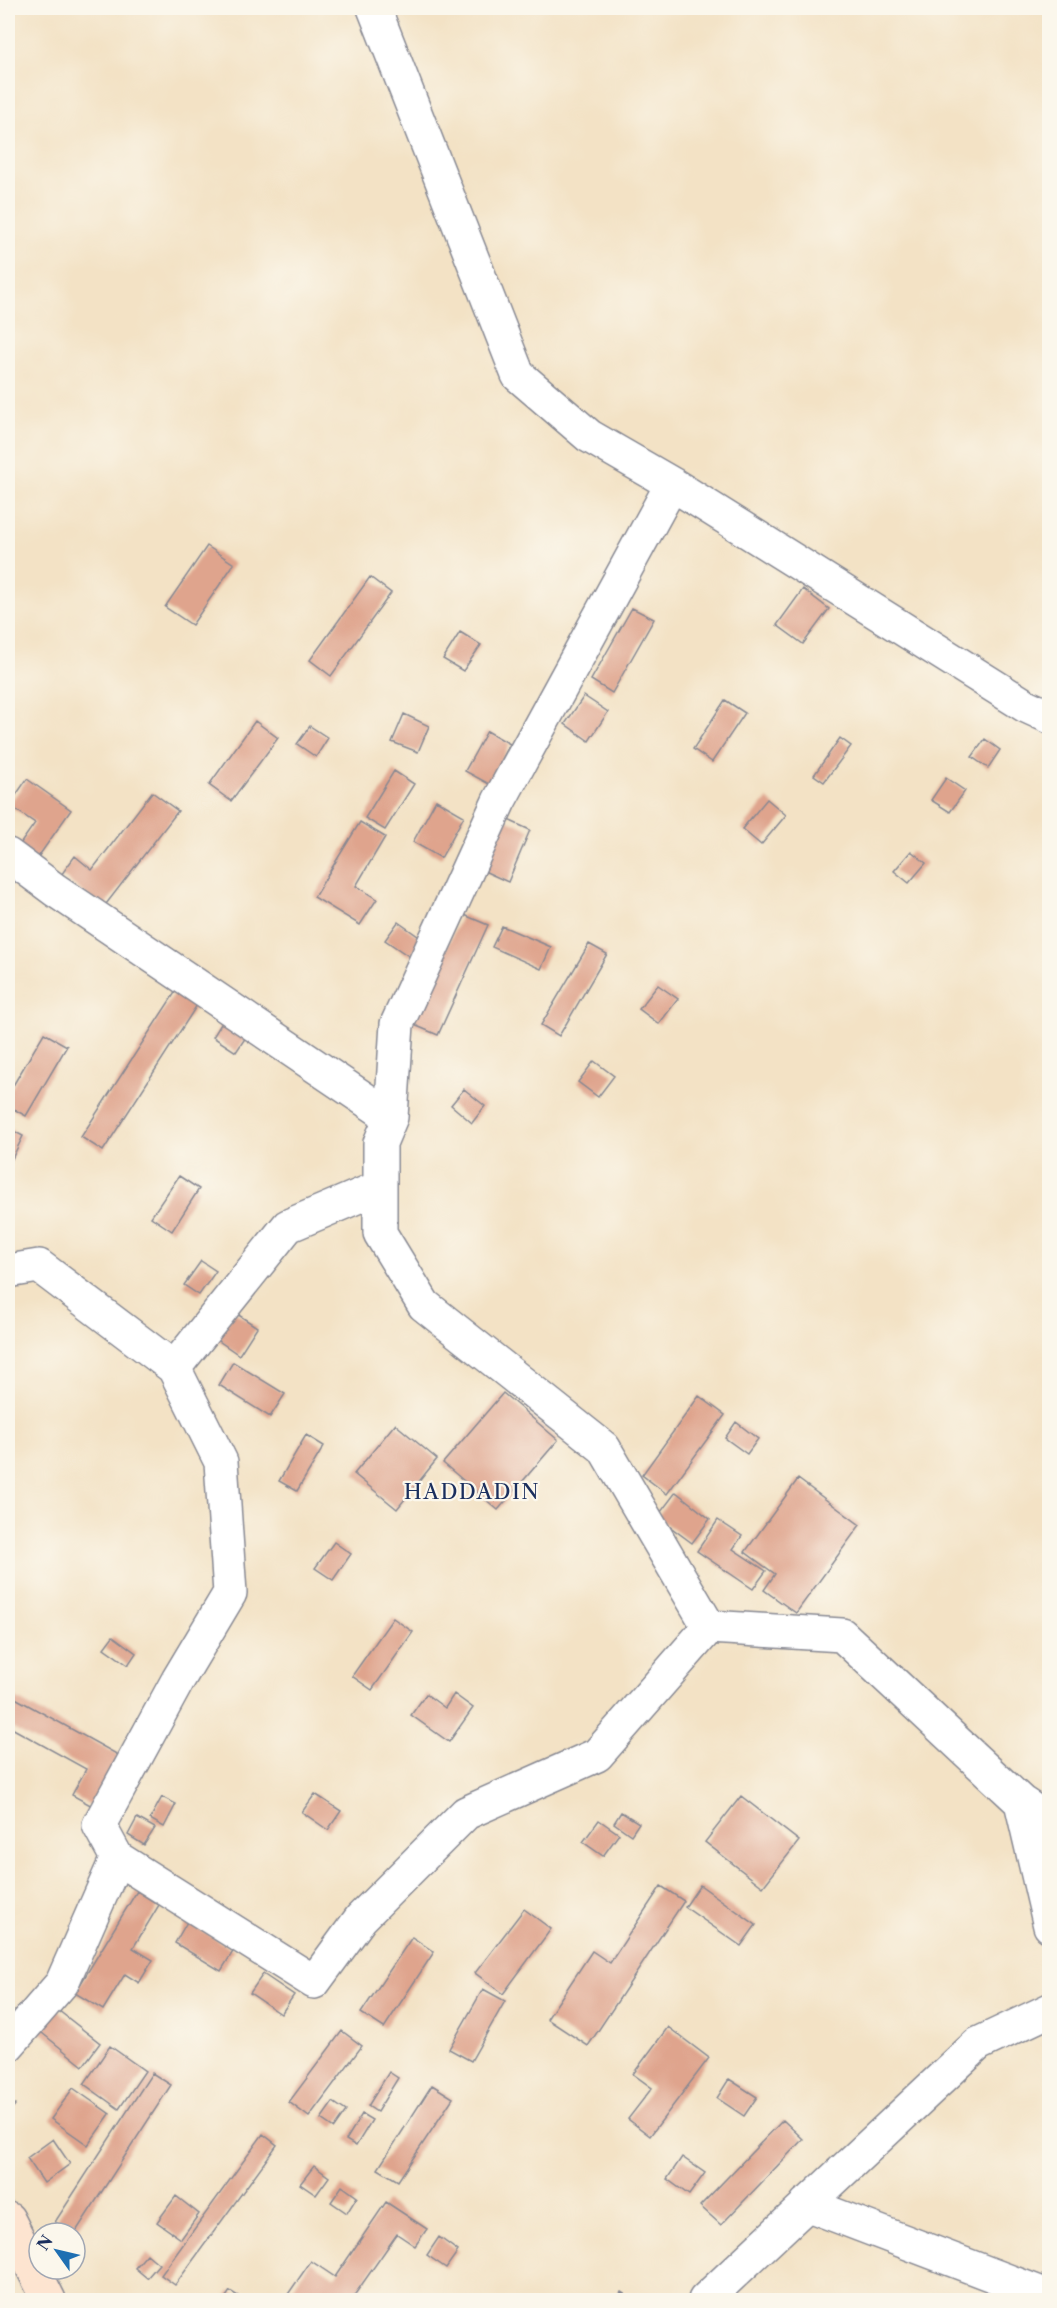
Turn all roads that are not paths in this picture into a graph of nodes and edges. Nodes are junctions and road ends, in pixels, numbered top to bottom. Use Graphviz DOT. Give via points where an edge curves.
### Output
graph roads {
  1 [pos="374,8"];
  2 [pos="672,484"];
  3 [pos="1050,717"];
  4 [pos="8,855"];
  5 [pos="391,1117"];
  6 [pos="380,1187"];
  7 [pos="8,1271"];
  8 [pos="174,1368"];
  9 [pos="709,1627"];
  10 [pos="1021,1802"];
  11 [pos="1050,1821"];
  12 [pos="117,1858"];
  13 [pos="1050,1926"];
  14 [pos="1050,2010"];
  15 [pos="8,2045"];
  16 [pos="806,2204"];
  17 [pos="8,2219"];
  18 [pos="1050,2297"];
  19 [pos="49,2301"];
  20 [pos="705,2301"];
  1 -- 2 [label="street" via="518,375 589,436"];
  2 -- 3 [label="street" via="1016,700"];
  2 -- 5 [label="street" via="499,801 397,1024"];
  4 -- 5 [label="street"];
  5 -- 6 [label="street" via="380,1143"];
  6 -- 8 [label="street" via="288,1226"];
  6 -- 9 [label="street" via="380,1233 424,1305 604,1448"];
  7 -- 8 [label="street" via="39,1266"];
  8 -- 12 [label="street" via="221,1462 230,1593 99,1825"];
  9 -- 10 [label="street" via="842,1635"];
  9 -- 12 [label="street" via="597,1755 466,1813 361,1918 314,1982"];
  10 -- 11 [label="street"];
  10 -- 13 [label="street"];
  12 -- 15 [label="street" via="62,1983"];
  14 -- 16 [label="street" via="978,2044"];
  16 -- 18 [label="street"];
  16 -- 20 [label="street"];
  17 -- 19 [label="street"];
}
